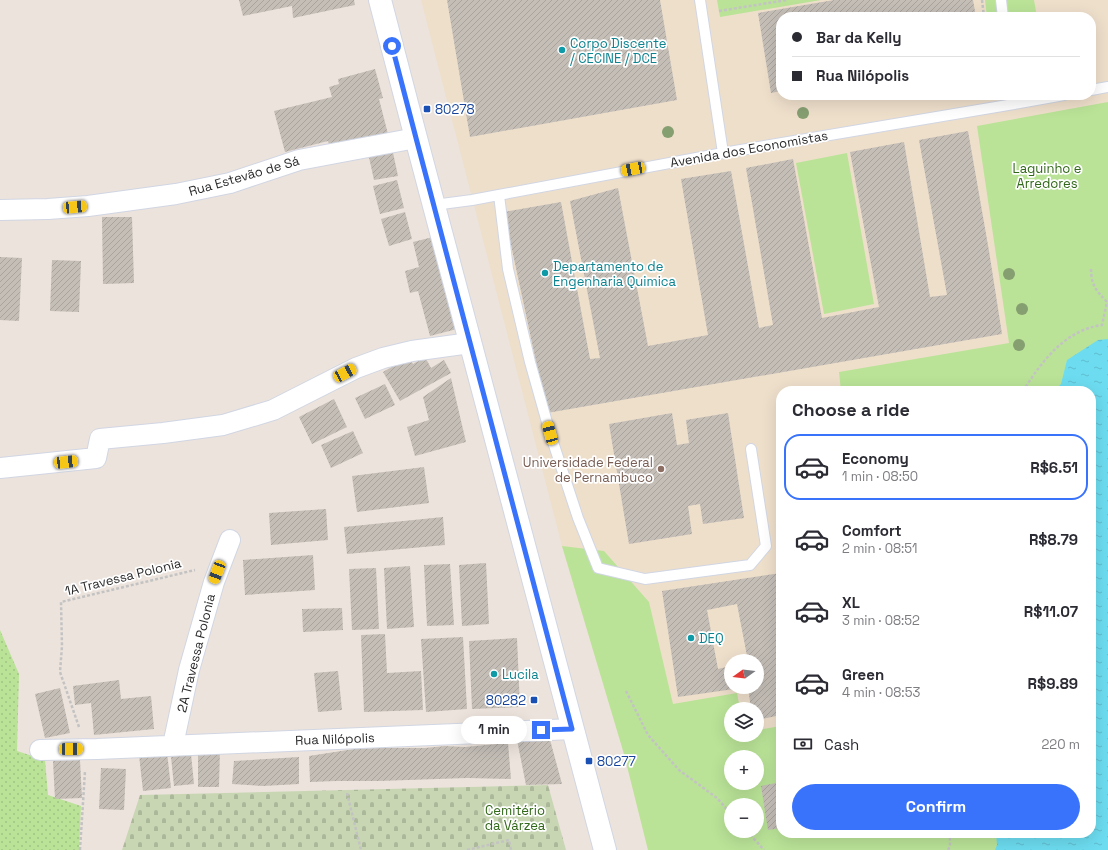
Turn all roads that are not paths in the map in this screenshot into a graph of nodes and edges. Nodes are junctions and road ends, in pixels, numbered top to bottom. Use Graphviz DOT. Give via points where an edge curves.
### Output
graph roads {
  1 [pos="380,0"];
  2 [pos="700,0"];
  3 [pos="1001,0"];
  4 [pos="1002,12"];
  5 [pos="1108,87"];
  6 [pos="1096,89"];
  7 [pos="1014,100"];
  8 [pos="416,138"];
  9 [pos="723,153"];
  10 [pos="499,195"];
  11 [pos="434,205"];
  12 [pos="0,210"];
  13 [pos="470,343"];
  14 [pos="751,449"];
  15 [pos="0,468"];
  16 [pos="230,540"];
  17 [pos="572,729"];
  18 [pos="173,746"];
  19 [pos="40,750"];
  20 [pos="605,850"];
  1 -- 8 [label="street"];
  2 -- 9 [label="lane"];
  3 -- 4 [label="lane"];
  5 -- 6 [label="lane"];
  7 -- 9 [label="lane, Avenida dos Economistas"];
  8 -- 11 [label="street"];
  8 -- 12 [label="street, Rua Estevão de Sá" via="299,160 230,183 176,194 56,209"];
  9 -- 10 [label="lane, Avenida dos Economistas"];
  10 -- 11 [label="lane, Avenida dos Economistas"];
  10 -- 14 [label="lane" via="508,269 530,362 578,518 598,568 645,579 750,565 766,546"];
  11 -- 13 [label="street"];
  13 -- 15 [label="street" via="383,358 356,368 273,410 223,424 163,433 100,438 96,458"];
  13 -- 17 [label="street"];
  16 -- 18 [label="street, 2A Travessa Polonia" via="214,582 189,670"];
  17 -- 18 [label="street, Rua Nilópolis"];
  17 -- 20 [label="street"];
  18 -- 19 [label="street, Rua Nilópolis"];
}
